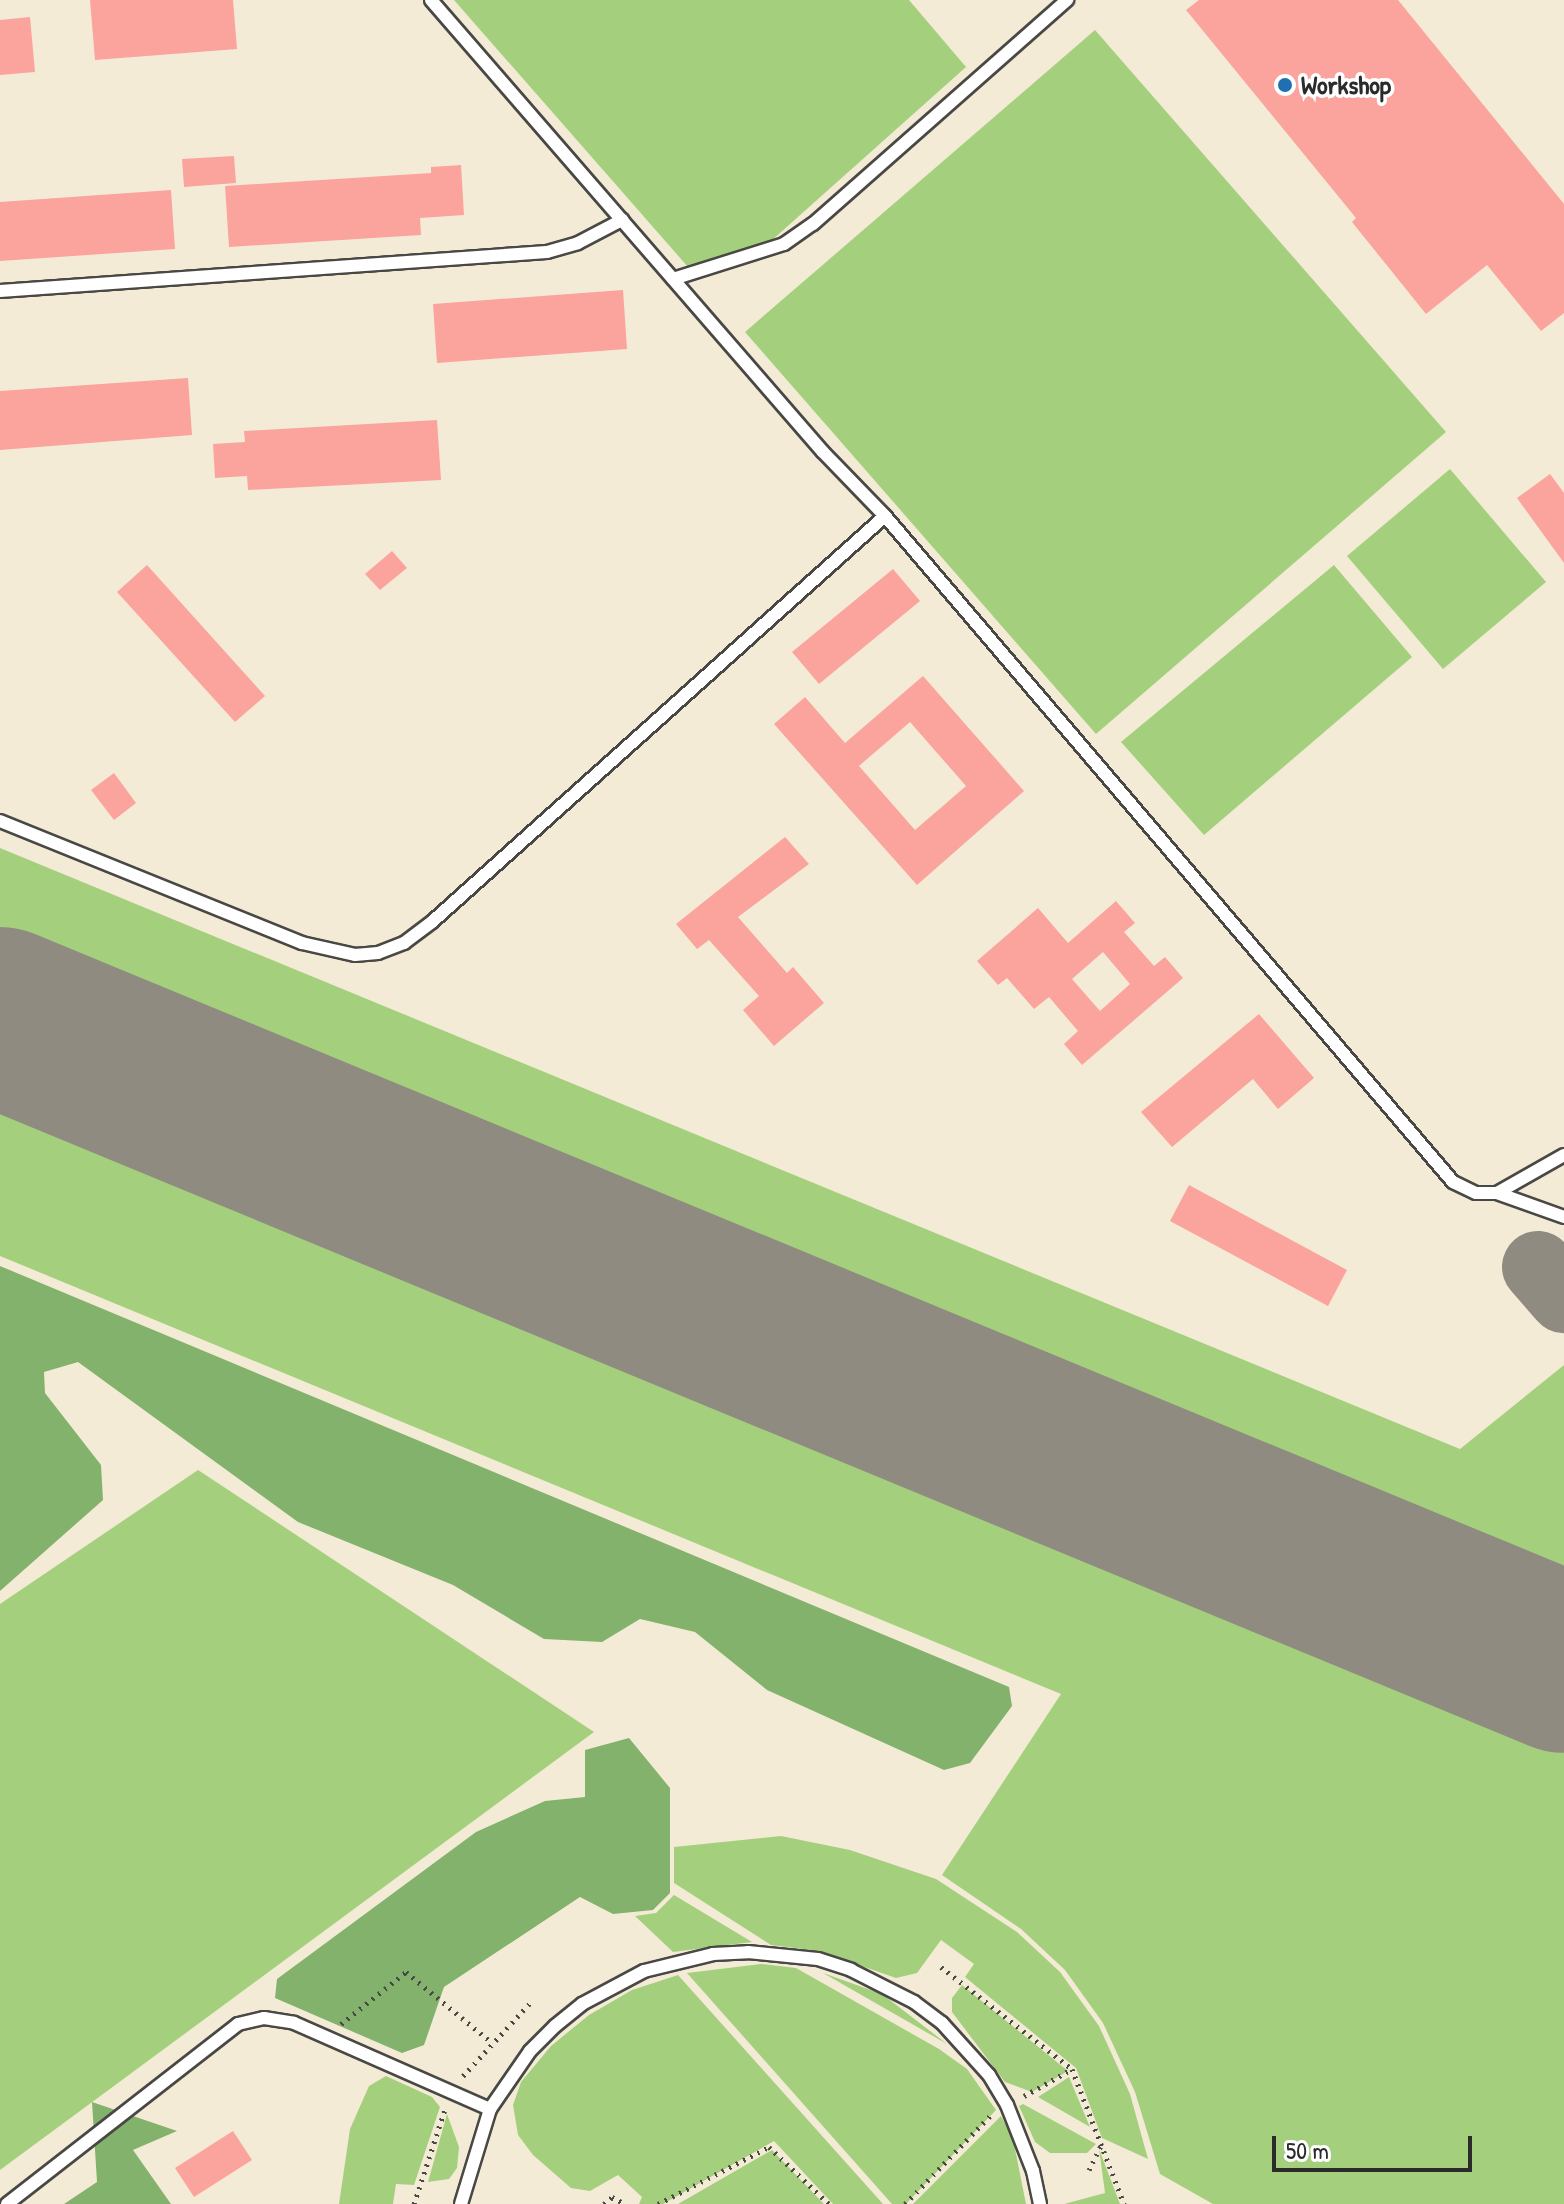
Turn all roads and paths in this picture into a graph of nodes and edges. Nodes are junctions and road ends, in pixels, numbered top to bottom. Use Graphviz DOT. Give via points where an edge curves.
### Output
graph roads {
  1 [pos="431,0"];
  2 [pos="1067,0"];
  3 [pos="622,220"];
  4 [pos="673,279"];
  5 [pos="0,291"];
  6 [pos="885,516"];
  7 [pos="0,821"];
  8 [pos="1564,1155"];
  9 [pos="1497,1193"];
  10 [pos="1564,1217"];
  11 [pos="941,1967"];
  12 [pos="325,2037"];
  13 [pos="490,2041"];
  14 [pos="1072,2069"];
  15 [pos="1007,2105"];
  16 [pos="490,2109"];
  17 [pos="1102,2143"];
  18 [pos="1089,2170"];
  19 [pos="7,2204"];
  20 [pos="461,2204"];
  21 [pos="604,2204"];
  22 [pos="625,2204"];
  23 [pos="658,2204"];
  24 [pos="829,2204"];
  25 [pos="905,2204"];
  26 [pos="1040,2204"];
  27 [pos="1124,2204"];
  1 -- 3 [label="lane"];
  2 -- 4 [label="lane" via="813,224 784,244"];
  3 -- 4 [label="lane"];
  3 -- 5 [label="lane" via="547,252"];
  4 -- 6 [label="lane"];
  6 -- 7 [label="lane" via="433,921 404,943 378,953 355,955 302,943"];
  6 -- 9 [label="lane" via="1406,1132 1453,1182 1476,1193"];
  8 -- 9 [label="lane"];
  9 -- 10 [label="lane"];
  11 -- 14 [label="path"];
  12 -- 13 [label="path" via="406,1972"];
  12 -- 16 [label="lane"];
  12 -- 19 [label="lane" via="264,2018 238,2024"];
  14 -- 15 [label="path"];
  14 -- 17 [label="path"];
  15 -- 16 [label="lane" via="967,2048 914,2002 840,1966 748,1952 678,1960 592,1998 530,2051"];
  15 -- 25 [label="path" via="994,2112"];
  15 -- 26 [label="lane"];
  16 -- 20 [label="lane"];
  17 -- 18 [label="path"];
  17 -- 27 [label="path"];
  21 -- 22 [label="path" via="612,2197"];
  23 -- 24 [label="path" via="769,2147"];
}
